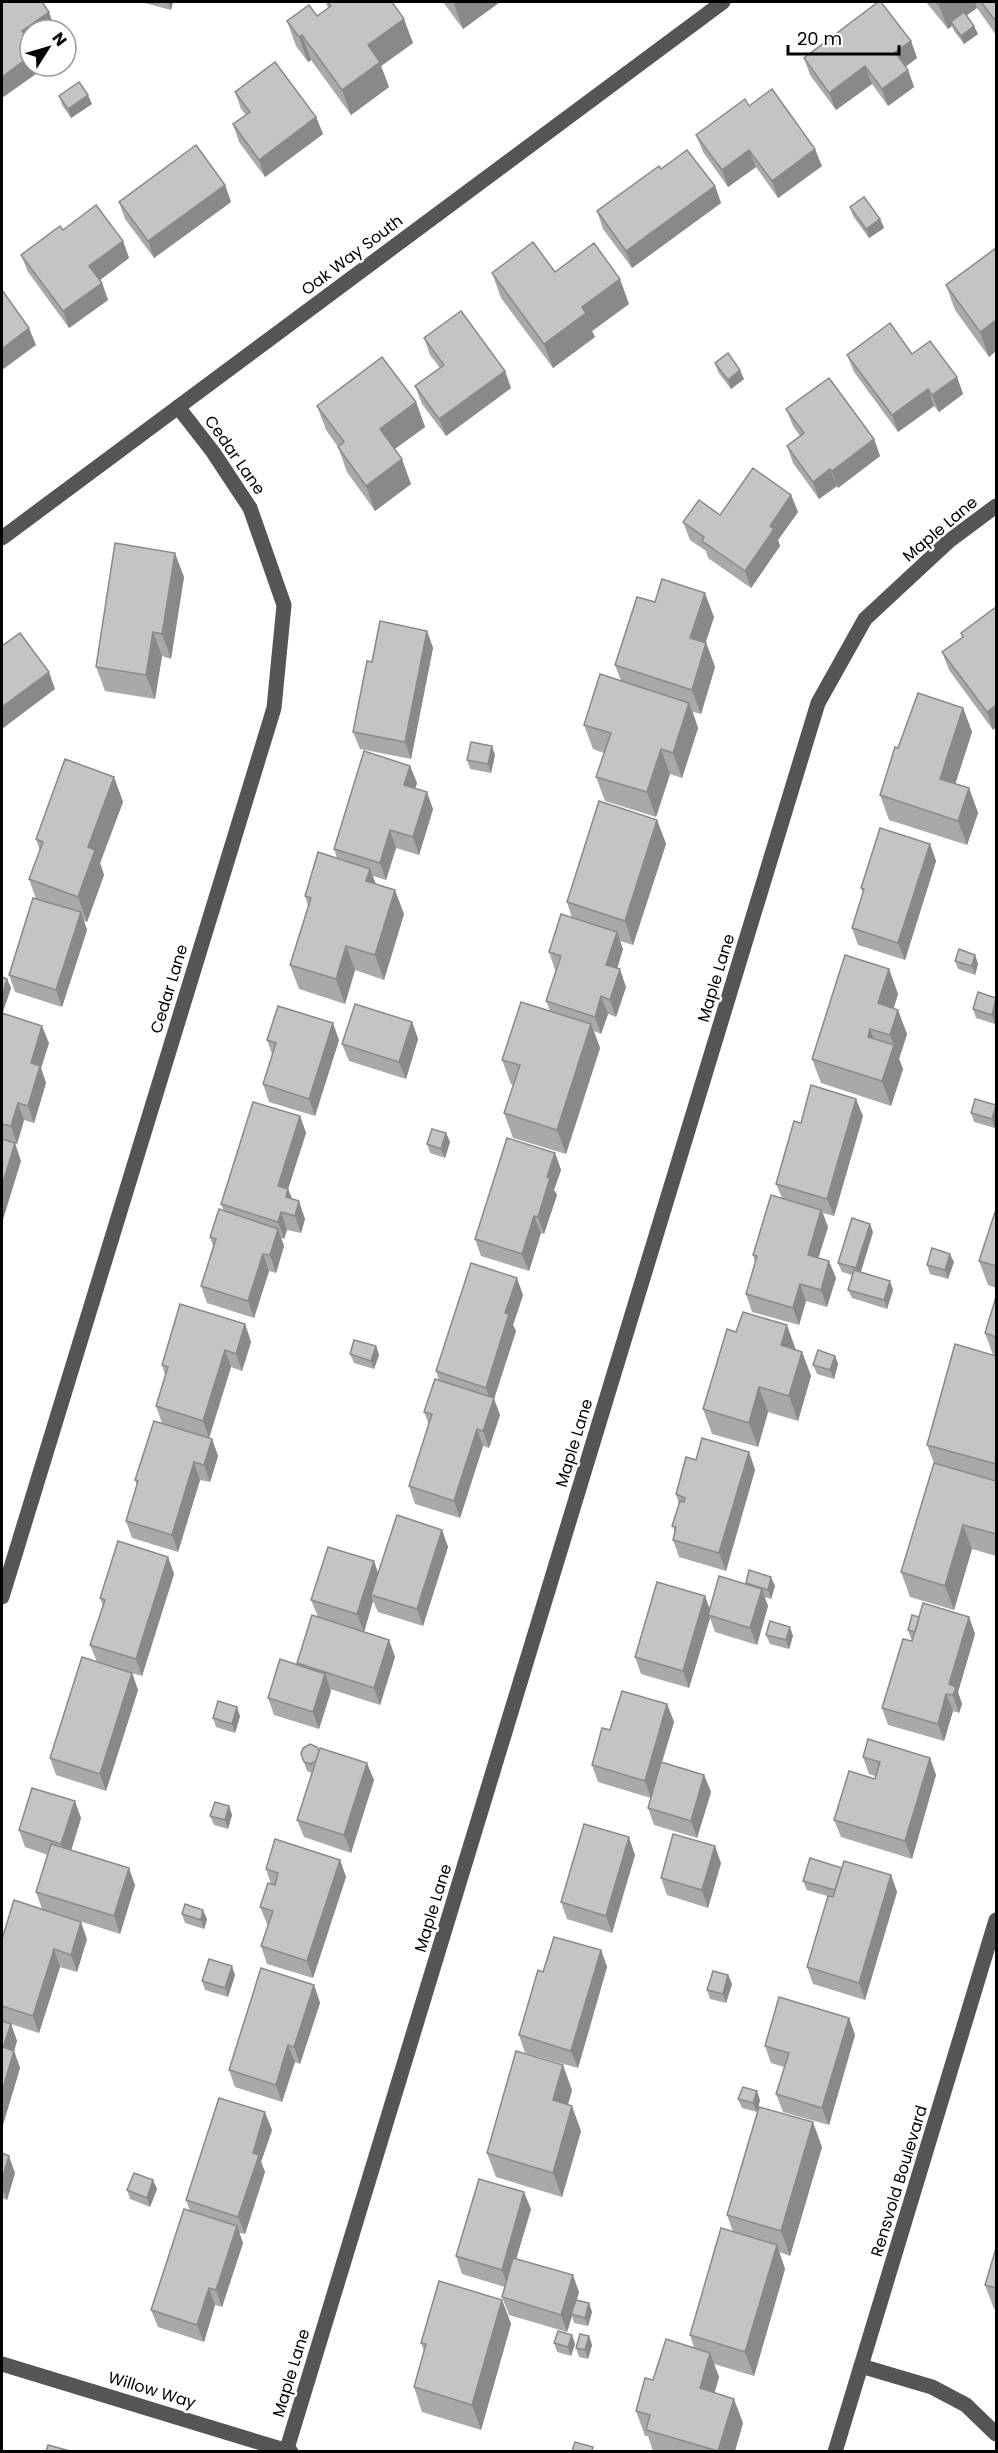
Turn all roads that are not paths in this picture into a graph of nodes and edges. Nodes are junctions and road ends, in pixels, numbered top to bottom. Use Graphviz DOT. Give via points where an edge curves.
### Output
graph roads {
  1 [pos="723,2"];
  2 [pos="178,407"];
  3 [pos="996,506"];
  4 [pos="2,538"];
  5 [pos="2,1597"];
  6 [pos="996,1920"];
  7 [pos="2,2364"];
  8 [pos="861,2366"];
  9 [pos="996,2434"];
  10 [pos="288,2451"];
  11 [pos="835,2451"];
  1 -- 2 [label="street, Oak Way South"];
  2 -- 4 [label="street, Oak Way South"];
  2 -- 5 [label="street, Cedar Lane" via="250,508 284,604 274,708"];
  3 -- 10 [label="street, Maple Lane" via="949,541 865,619 818,703"];
  6 -- 8 [label="street, Rensvold Boulevard"];
  7 -- 10 [label="street, Willow Way"];
  8 -- 9 [label="street" via="932,2387 966,2405"];
  8 -- 11 [label="street, Rensvold Boulevard"];
}
